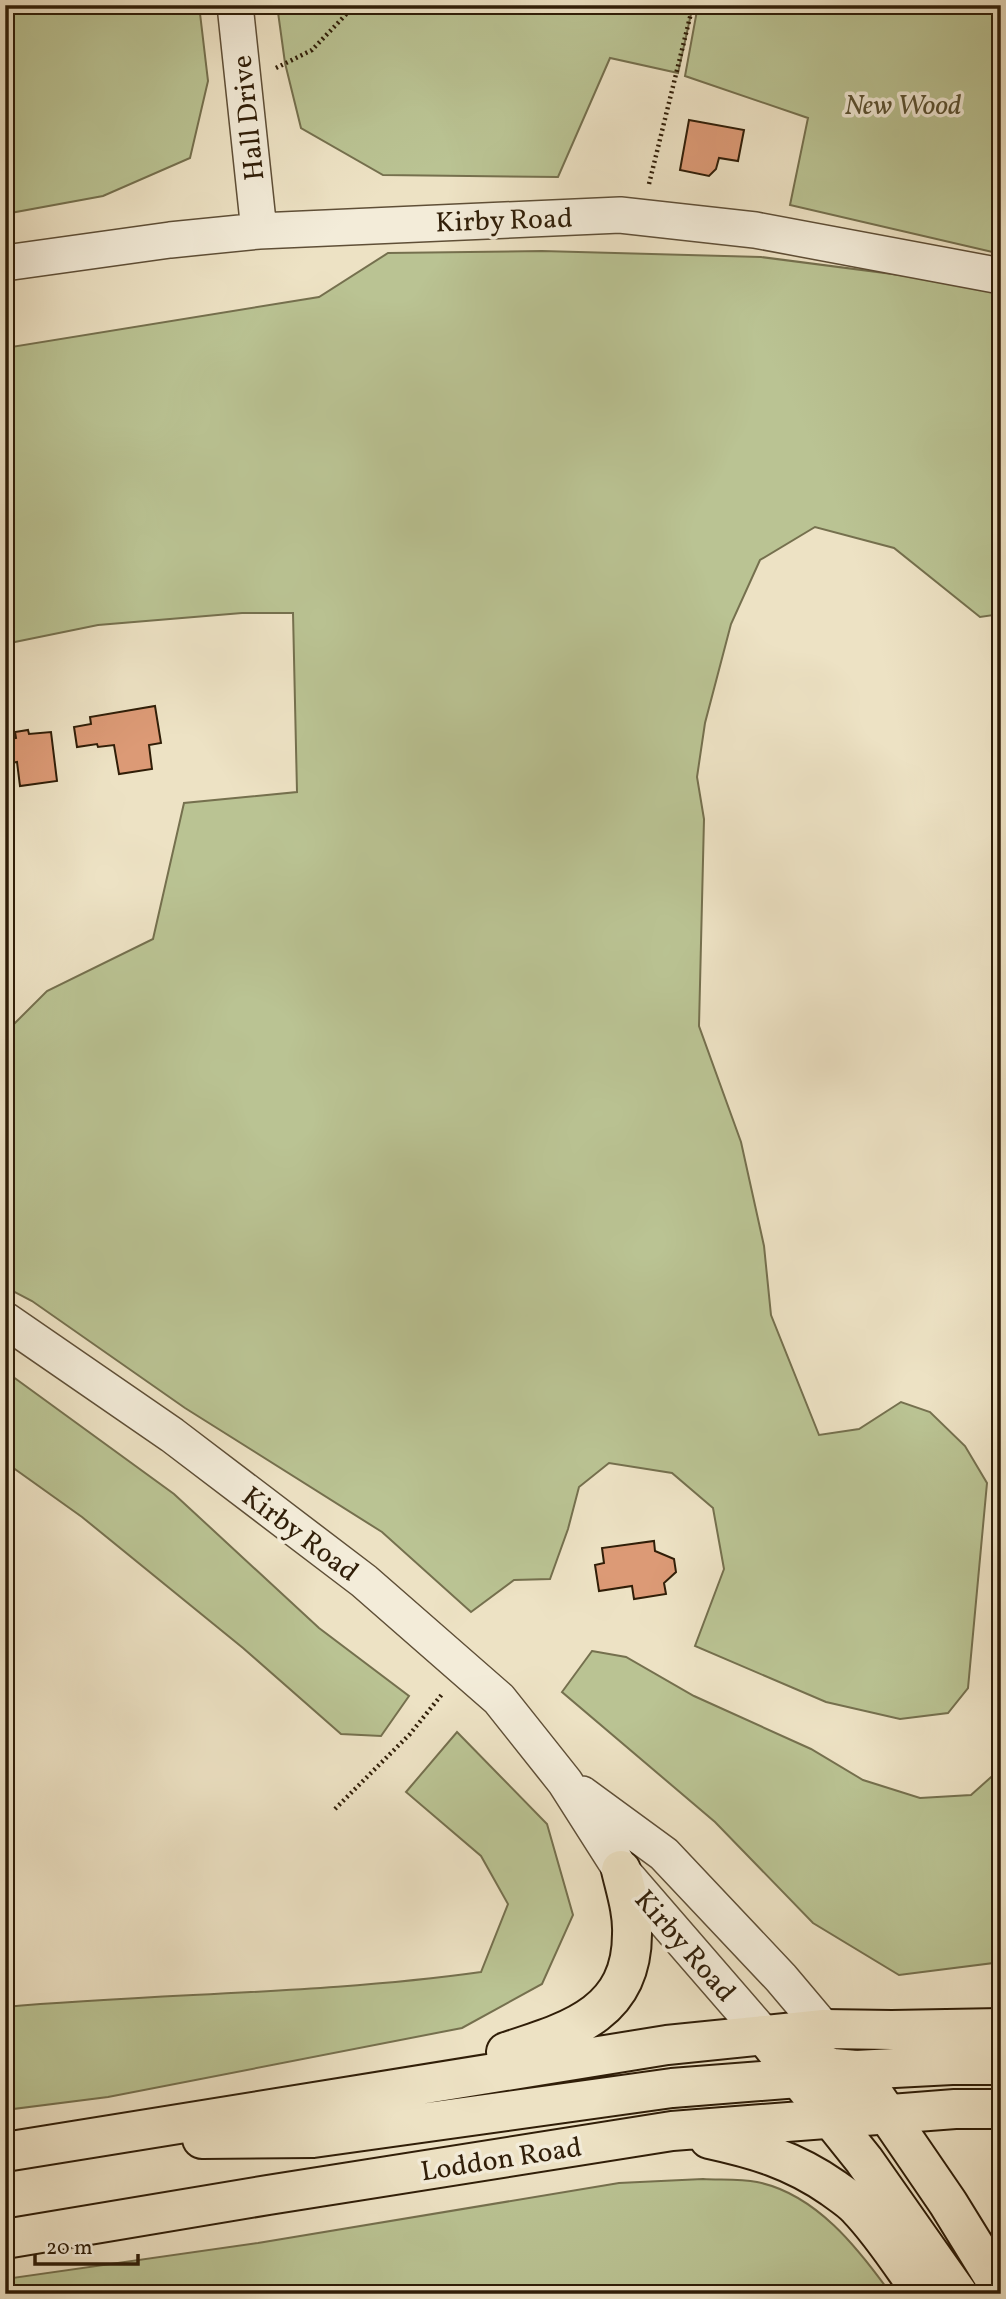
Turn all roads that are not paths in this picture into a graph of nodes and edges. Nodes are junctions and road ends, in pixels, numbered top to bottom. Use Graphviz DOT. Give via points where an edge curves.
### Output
graph roads {
  1 [pos="235,5"];
  2 [pos="259,231"];
  3 [pos="5,263"];
  4 [pos="1001,276"];
  5 [pos="5,1321"];
  6 [pos="565,1782"];
  7 [pos="621,1870"];
  8 [pos="1001,2028"];
  9 [pos="764,2035"];
  10 [pos="825,2065"];
  11 [pos="1001,2065"];
  12 [pos="405,2086"];
  13 [pos="1001,2109"];
  14 [pos="889,2114"];
  15 [pos="672,2132"];
  16 [pos="86,2140"];
  17 [pos="5,2152"];
  18 [pos="5,2239"];
  19 [pos="1001,2289"];
  20 [pos="923,2294"];
  21 [pos="958,2294"];
  1 -- 2 [label="street, Hall Drive"];
  2 -- 3 [label="street, Kirby Road"];
  2 -- 4 [label="street, Kirby Road" via="620,215 755,230"];
  5 -- 6 [label="street, Kirby Road" via="172,1435 364,1581 499,1699"];
  6 -- 7 [label="street, Kirby Road"];
  6 -- 10 [label="street, Kirby Road" via="664,1854 781,1978"];
  7 -- 9 [label="street, Kirby Road"];
  7 -- 12 [label="main road" via="632,1932 631,1956 626,1977 599,2012 545,2039"];
  8 -- 10 [label="main road, Loddon Road" via="892,2031"];
  9 -- 10 [label="main road, Loddon Road"];
  9 -- 12 [label="main road, Loddon Road" via="667,2045"];
  10 -- 11 [label="main road"];
  10 -- 14 [label="main road"];
  10 -- 15 [label="main road, Loddon Road"];
  10 -- 15 [label="main road" via="774,2105"];
  10 -- 16 [label="main road" via="313,2138"];
  10 -- 21 [label="main road"];
  12 -- 16 [label="main road, Loddon Road"];
  13 -- 14 [label="main road"];
  14 -- 19 [label="main road"];
  15 -- 18 [label="main road, Loddon Road"];
  15 -- 20 [label="main road" via="754,2148 813,2175 856,2205"];
  16 -- 17 [label="main road, Loddon Road"];
}
